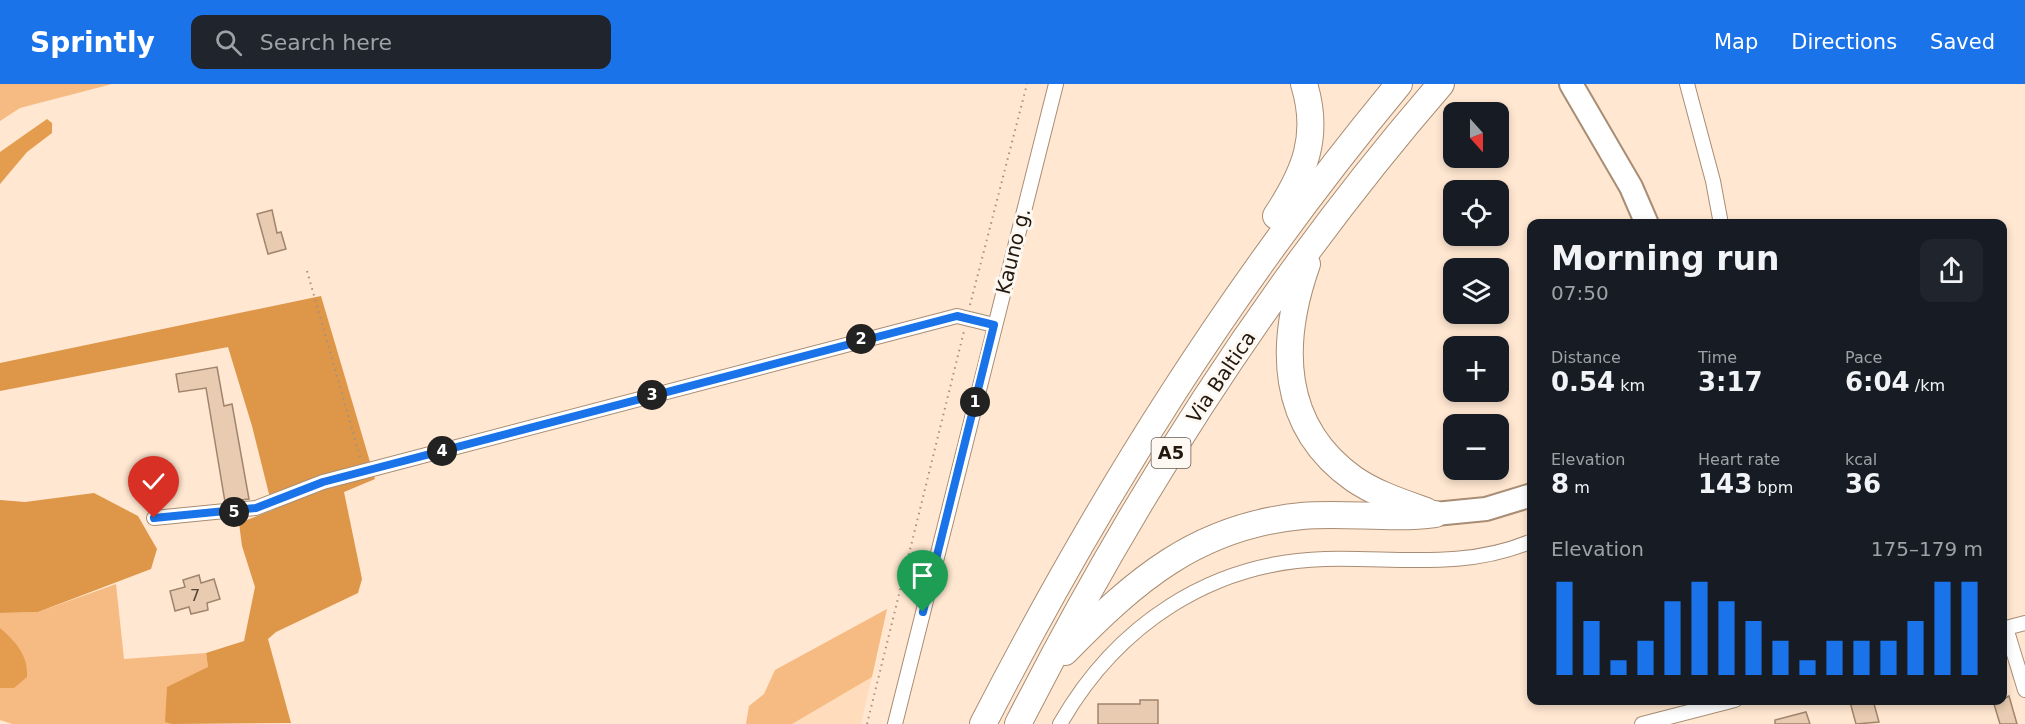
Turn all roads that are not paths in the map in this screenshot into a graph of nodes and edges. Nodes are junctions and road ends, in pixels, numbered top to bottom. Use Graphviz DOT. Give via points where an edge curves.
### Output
graph roads {
  1 [pos="1304,84"];
  2 [pos="1399,84"];
  3 [pos="1441,84"];
  4 [pos="1571,84"];
  5 [pos="1687,84"];
  6 [pos="1054,87"];
  7 [pos="1645,219"];
  8 [pos="1720,219"];
  9 [pos="1315,242"];
  10 [pos="994,325"];
  11 [pos="1189,366"];
  12 [pos="1527,497"];
  13 [pos="1434,514"];
  14 [pos="154,518"];
  15 [pos="1527,543"];
  16 [pos="2025,623"];
  17 [pos="2007,628"];
  18 [pos="2007,638"];
  19 [pos="1044,674"];
  20 [pos="2025,690"];
  21 [pos="1716,705"];
  22 [pos="895,724"];
  23 [pos="983,724"];
  24 [pos="1018,724"];
  25 [pos="1060,724"];
  26 [pos="1642,724"];
  1 -- 11 [label="highway" via="1311,123 1305,166 1221,302"];
  2 -- 11 [label="highway, Via Baltica / A5" via="1306,201"];
  3 -- 9 [label="highway, Via Baltica / A5"];
  4 -- 7 [label="main road" via="1631,187"];
  5 -- 8 [label="street"];
  6 -- 10 [label="street, Kauno g."];
  9 -- 13 [label="highway" via="1300,282 1289,336 1290,376 1299,408 1322,450 1355,479 1393,500"];
  9 -- 19 [label="highway, Via Baltica / A5" via="1174,446"];
  10 -- 14 [label="street" via="957,316 887,332 323,482 256,508"];
  10 -- 22 [label="street, Kauno g."];
  11 -- 23 [label="highway, Via Baltica / A5" via="1082,539"];
  12 -- 13 [label="main road" via="1486,509"];
  13 -- 19 [label="highway" via="1300,516 1213,538 1157,567 1133,585"];
  15 -- 25 [label="street" via="1445,561 1295,561 1217,581 1171,604 1128,636 1091,675"];
  16 -- 17 [label="street"];
  18 -- 20 [label="street"];
  19 -- 24 [label="highway, Via Baltica / A5"];
  21 -- 26 [label="street"];
}
